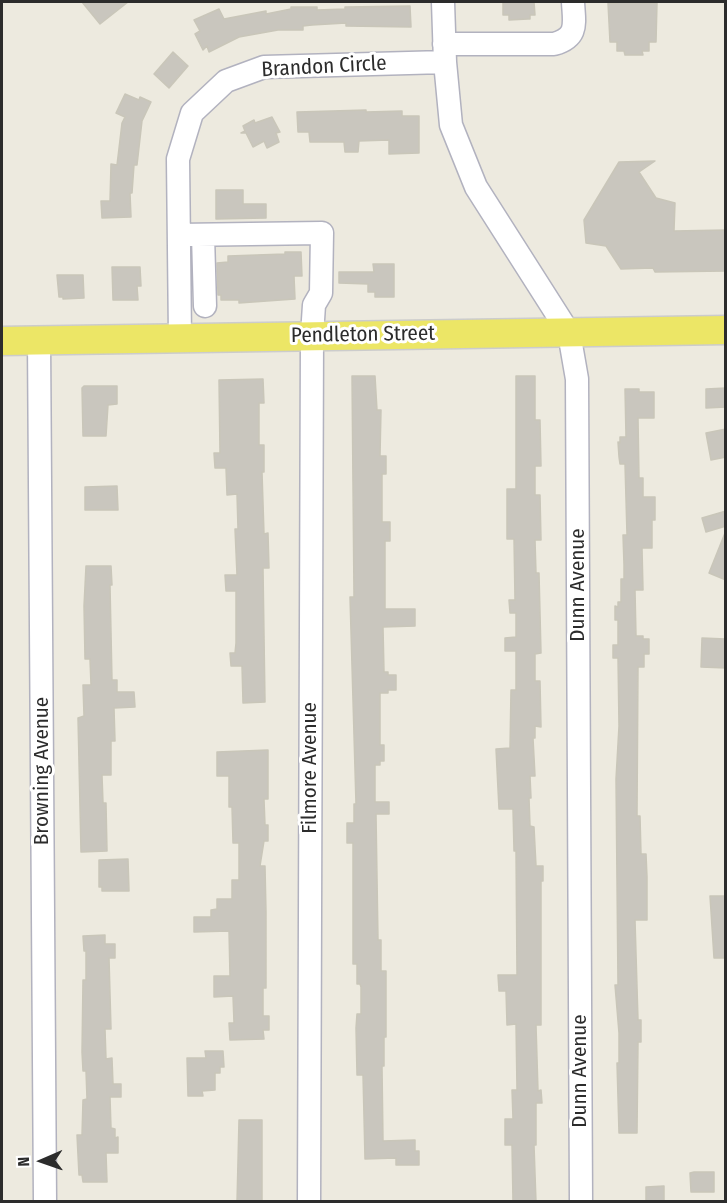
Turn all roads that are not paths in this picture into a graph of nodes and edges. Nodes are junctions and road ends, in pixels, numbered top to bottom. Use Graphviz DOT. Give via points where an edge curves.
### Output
graph roads {
  1 [pos="443,2"];
  2 [pos="573,2"];
  3 [pos="444,53"];
  4 [pos="178,235"];
  5 [pos="203,235"];
  6 [pos="205,306"];
  7 [pos="726,330"];
  8 [pos="570,333"];
  9 [pos="312,335"];
  10 [pos="180,338"];
  11 [pos="39,340"];
  12 [pos="2,341"];
  13 [pos="45,1202"];
  14 [pos="309,1202"];
  15 [pos="581,1202"];
  1 -- 3 [label="street, Dunn Avenue"];
  2 -- 3 [label="street, Brandon Circle" via="574,29 564,41"];
  3 -- 4 [label="street, Brandon Circle" via="264,67 226,81 192,113 178,159"];
  3 -- 8 [label="street, Dunn Avenue" via="451,125 477,187"];
  4 -- 5 [label="street"];
  4 -- 10 [label="street, Brandon Circle"];
  5 -- 6 [label="street"];
  5 -- 9 [label="street, Filmore Avenue" via="322,233 321,293 314,305"];
  7 -- 8 [label="main road, Pendleton Street"];
  8 -- 9 [label="main road, Pendleton Street"];
  8 -- 15 [label="street, Dunn Avenue" via="577,379"];
  9 -- 10 [label="main road, Pendleton Street"];
  9 -- 14 [label="street, Filmore Avenue"];
  10 -- 11 [label="main road, Pendleton Street"];
  11 -- 12 [label="main road, Pendleton Street"];
  11 -- 13 [label="street, Browning Avenue"];
}
